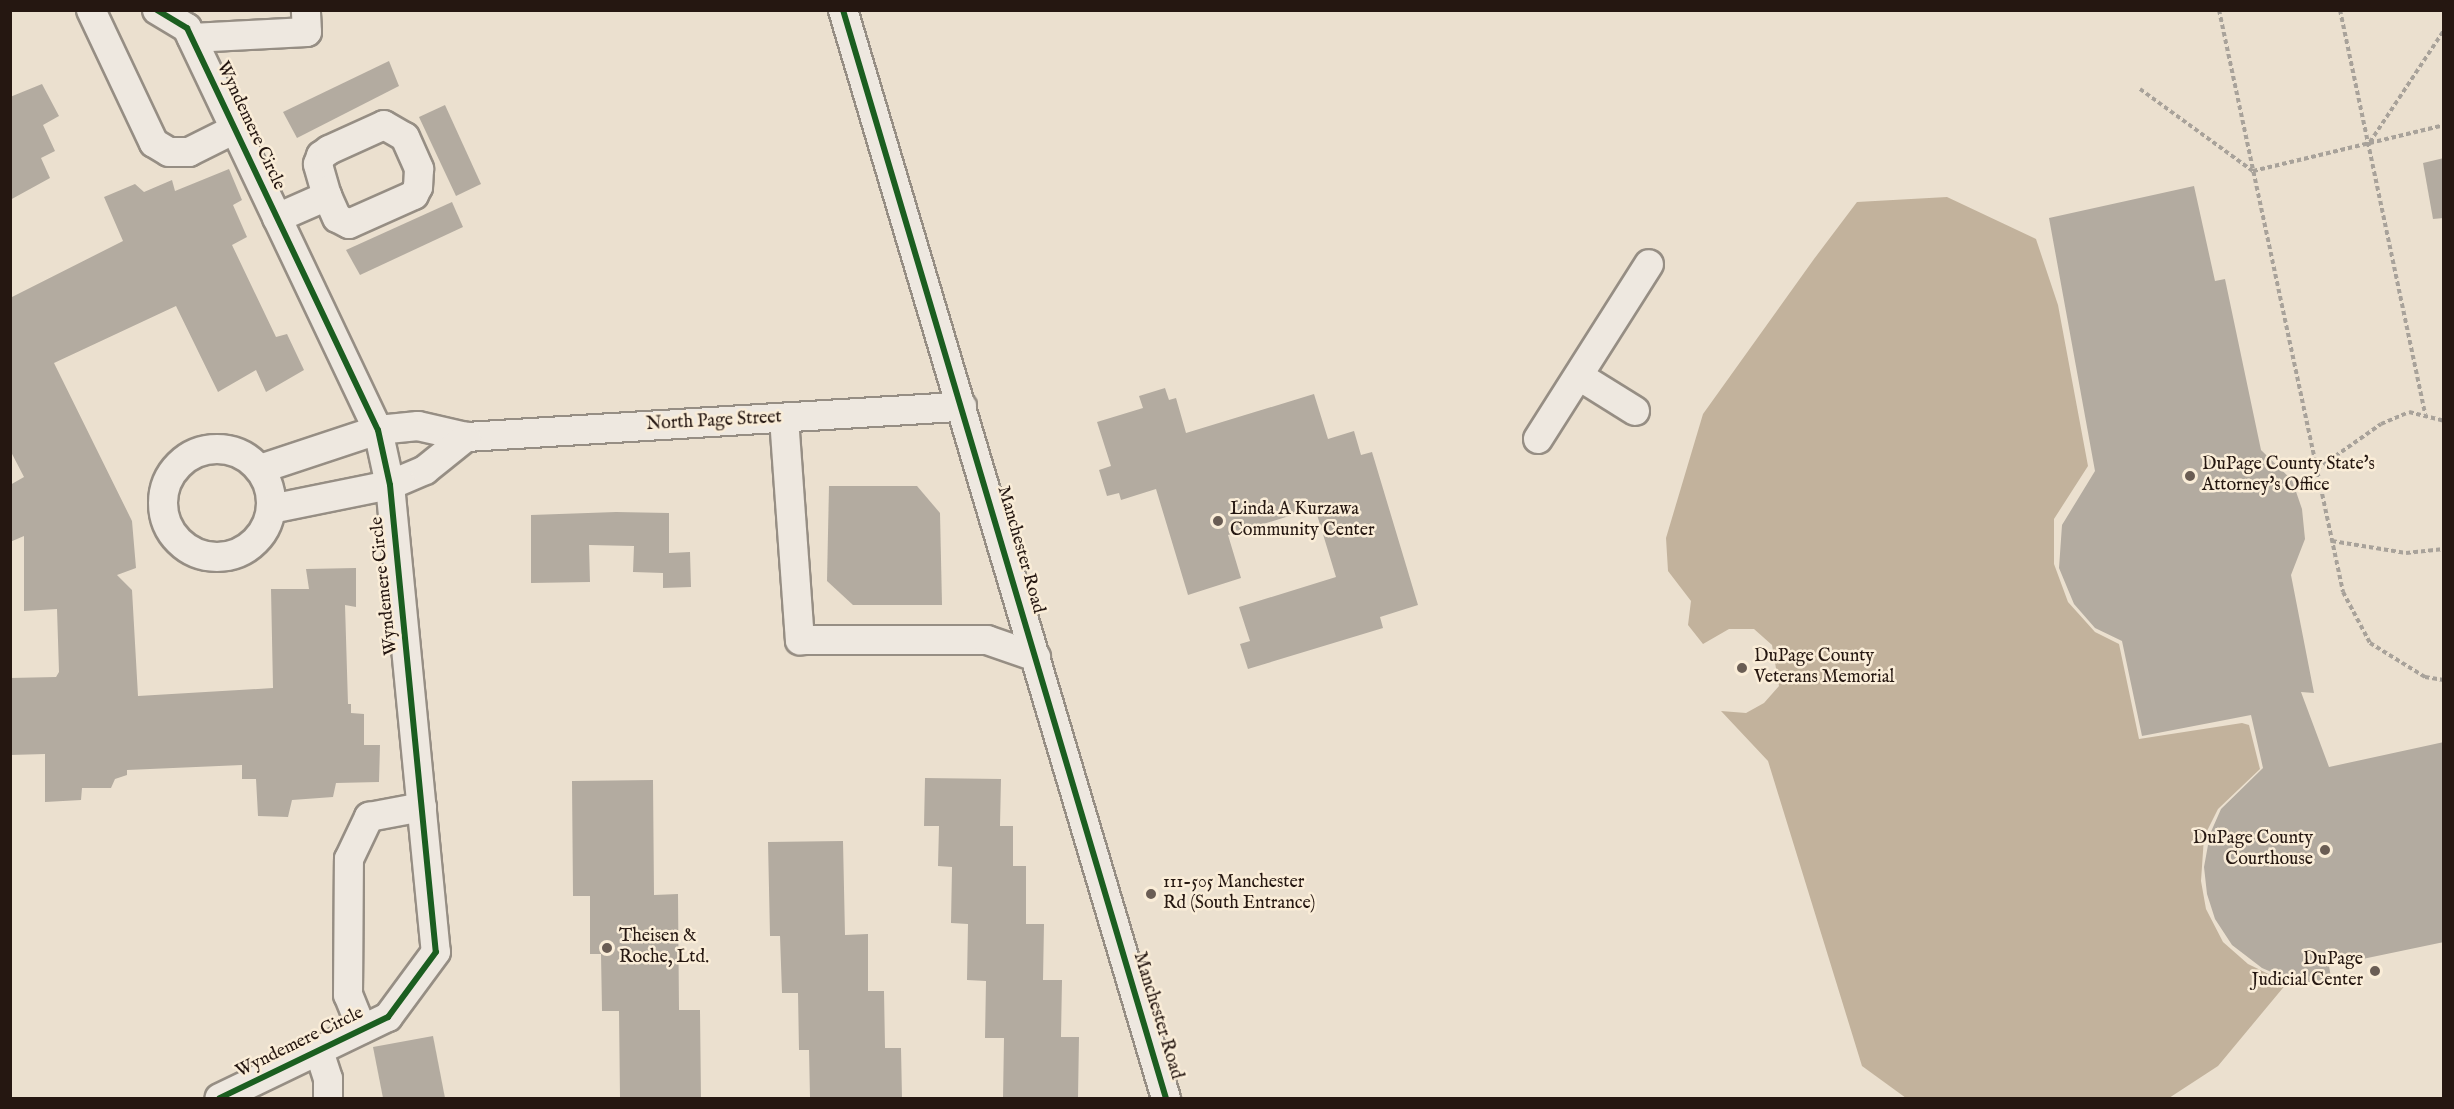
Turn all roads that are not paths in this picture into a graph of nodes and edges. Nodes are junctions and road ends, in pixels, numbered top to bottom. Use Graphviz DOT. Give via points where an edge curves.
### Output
graph roads {
  1 [pos="91,10"];
  2 [pos="157,10"];
  3 [pos="306,10"];
  4 [pos="843,10"];
  5 [pos="192,38"];
  6 [pos="235,129"];
  7 [pos="327,196"];
  8 [pos="277,218"];
  9 [pos="1649,264"];
  10 [pos="1579,376"];
  11 [pos="962,407"];
  12 [pos="1635,411"];
  13 [pos="784,418"];
  14 [pos="378,430"];
  15 [pos="466,437"];
  16 [pos="1538,439"];
  17 [pos="260,469"];
  18 [pos="390,485"];
  19 [pos="271,509"];
  20 [pos="1019,603"];
  21 [pos="987,640"];
  22 [pos="1036,657"];
  23 [pos="422,807"];
  24 [pos="362,1029"];
  25 [pos="319,1051"];
  26 [pos="220,1098"];
  27 [pos="328,1098"];
  28 [pos="1166,1098"];
  1 -- 6 [label="street" via="154,143 169,152 189,152"];
  2 -- 5 [label="street, Wyndemere Circle" via="187,28"];
  3 -- 5 [label="street" via="307,32"];
  4 -- 11 [label="street, Manchester Road"];
  5 -- 6 [label="street, Wyndemere Circle"];
  6 -- 8 [label="street, Wyndemere Circle"];
  7 -- 8 [label="street"];
  8 -- 14 [label="street, Wyndemere Circle"];
  9 -- 10 [label="street"];
  10 -- 12 [label="street"];
  10 -- 16 [label="street"];
  11 -- 13 [label="street, North Page Street"];
  11 -- 20 [label="street, Manchester Road"];
  13 -- 15 [label="street, North Page Street"];
  13 -- 21 [label="street" via="800,640"];
  14 -- 15 [label="street, North Page Street" via="418,426"];
  14 -- 17 [label="street, North Page Street"];
  14 -- 18 [label="street, Wyndemere Circle"];
  15 -- 18 [label="street" via="425,470"];
  17 -- 19 [label="street" via="270,488"];
  17 -- 19 [label="street" via="244,456 223,449 202,451 183,460 170,477 164,497 165,518 183,544 211,558 232,556 251,546 265,530"];
  18 -- 19 [label="street"];
  18 -- 23 [label="street, Wyndemere Circle"];
  20 -- 21 [label="street"];
  20 -- 22 [label="street, Manchester Road"];
  21 -- 22 [label="street"];
  22 -- 28 [label="street, Manchester Road"];
  23 -- 24 [label="street, Wyndemere Circle" via="436,952 388,1017"];
  23 -- 24 [label="street" via="369,817 349,859 348,995"];
  24 -- 25 [label="street, Wyndemere Circle"];
  25 -- 26 [label="street, Wyndemere Circle"];
  25 -- 27 [label="street" via="328,1080"];
}
